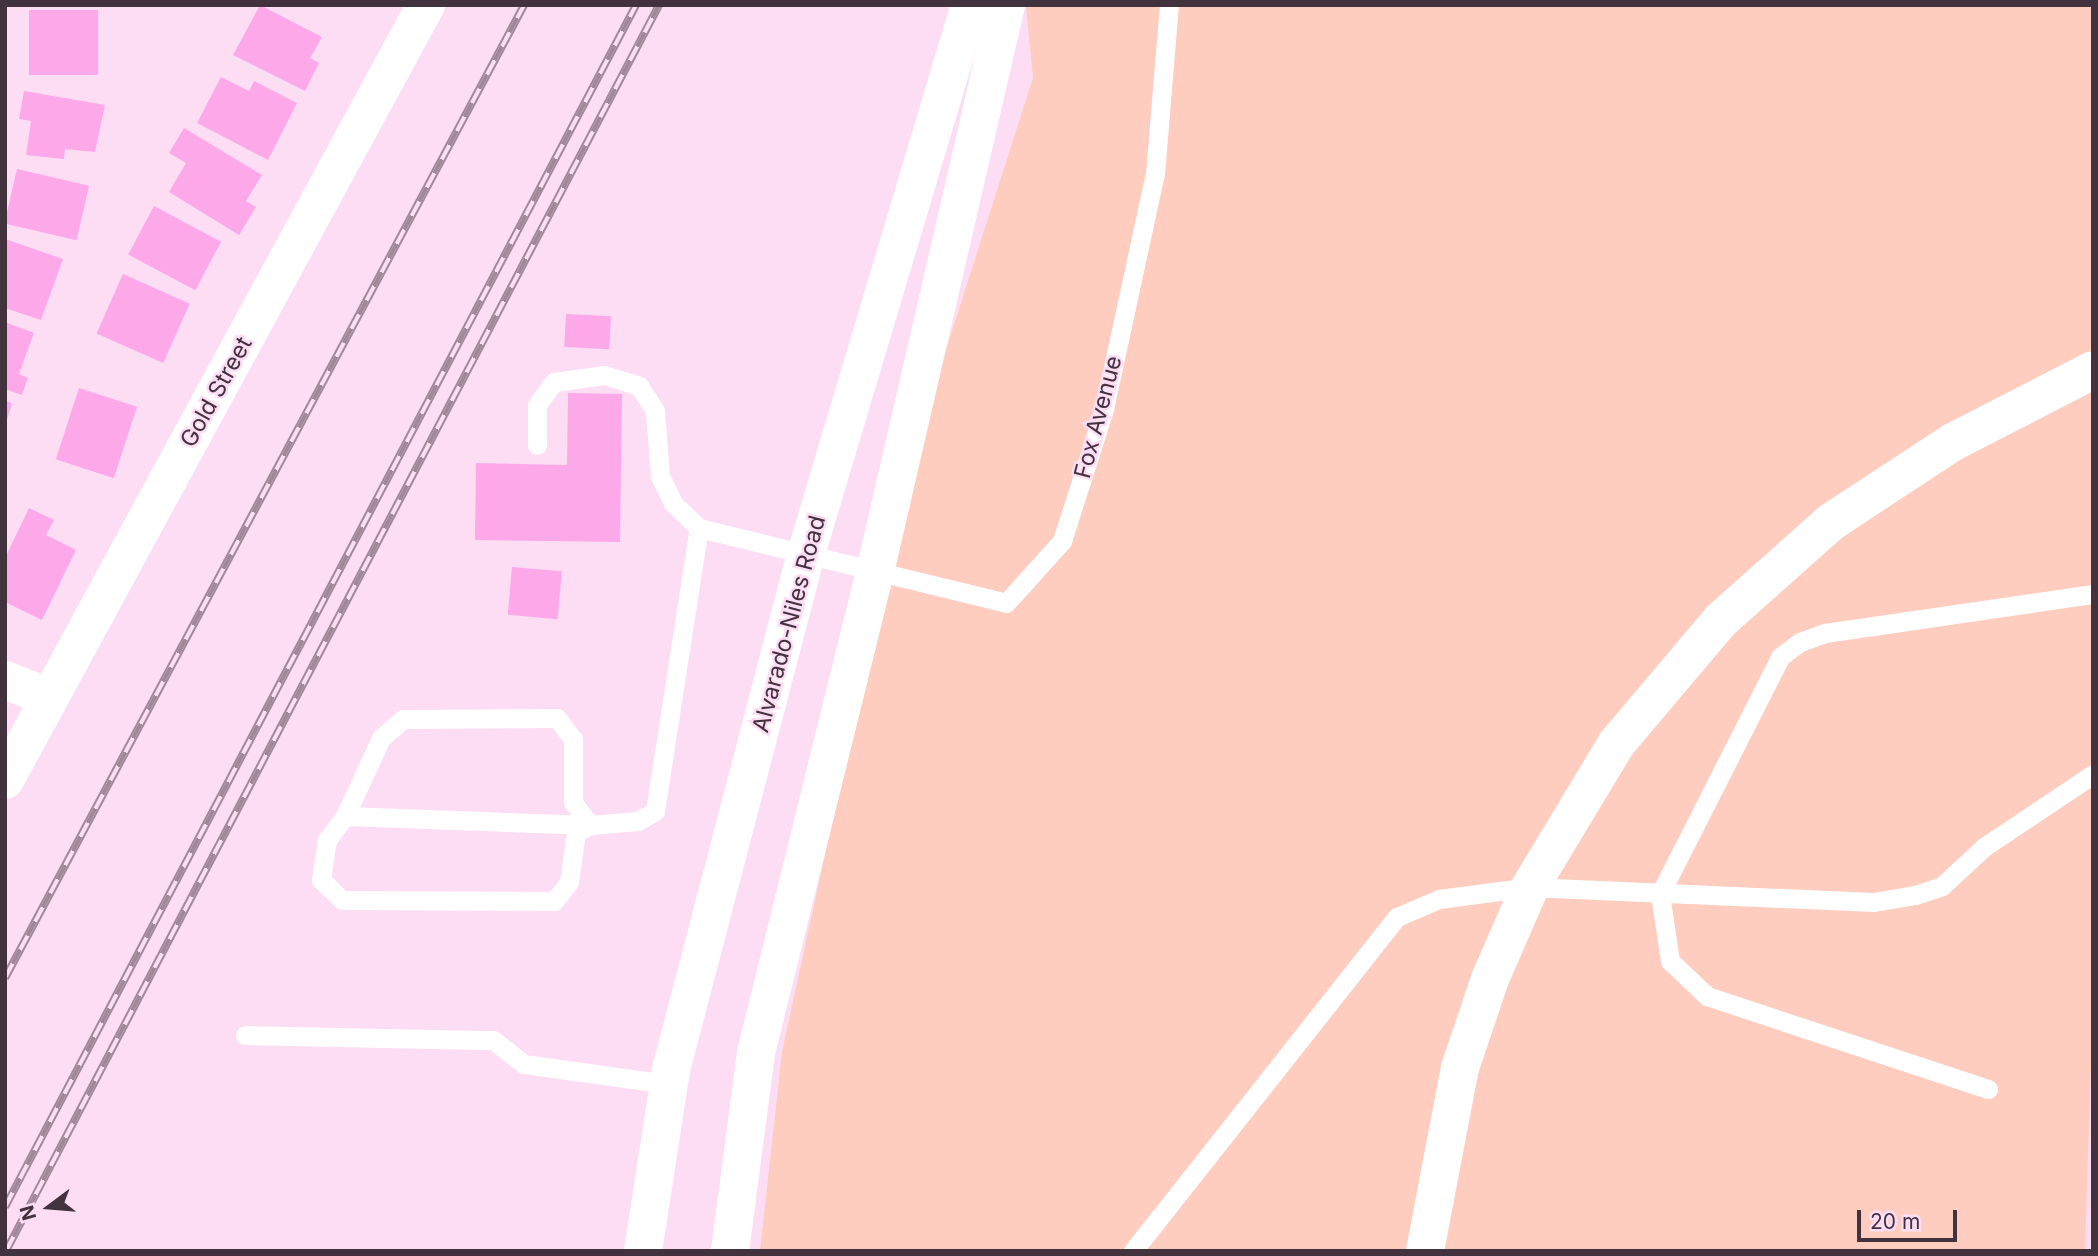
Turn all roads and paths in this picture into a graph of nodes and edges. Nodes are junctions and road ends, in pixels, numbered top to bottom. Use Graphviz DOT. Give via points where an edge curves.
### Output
graph roads {
  1 [pos="426,5"];
  2 [pos="970,5"];
  3 [pos="1006,5"];
  4 [pos="1169,5"];
  5 [pos="2093,370"];
  6 [pos="537,445"];
  7 [pos="699,528"];
  8 [pos="806,554"];
  9 [pos="875,572"];
  10 [pos="2093,594"];
  11 [pos="5,680"];
  12 [pos="48,697"];
  13 [pos="2093,774"];
  14 [pos="5,780"];
  15 [pos="345,817"];
  16 [pos="590,825"];
  17 [pos="1530,887"];
  18 [pos="1660,894"];
  19 [pos="245,1035"];
  20 [pos="669,1084"];
  21 [pos="1988,1088"];
  22 [pos="643,1251"];
  23 [pos="730,1251"];
  24 [pos="1133,1251"];
  25 [pos="1425,1251"];
  1 -- 12 [label="main road, Gold Street"];
  2 -- 8 [label="main road, Alvarado-Niles Road"];
  3 -- 9 [label="main road"];
  4 -- 9 [label="lane, Fox Avenue" via="1155,174 1104,409 1062,541 1006,603"];
  5 -- 17 [label="main road" via="1953,442 1891,480 1774,570 1721,620 1617,743"];
  6 -- 7 [label="lane" via="537,405 554,382 604,375 639,387 655,411 660,476 673,503"];
  7 -- 8 [label="lane, Fox Avenue"];
  7 -- 16 [label="lane" via="656,811 638,821"];
  8 -- 9 [label="lane, Fox Avenue"];
  8 -- 20 [label="main road, Alvarado-Niles Road"];
  9 -- 23 [label="main road" via="756,1054"];
  10 -- 18 [label="lane" via="1838,631 1800,642 1780,657"];
  11 -- 12 [label="main road"];
  12 -- 14 [label="main road, Gold Street"];
  13 -- 18 [label="lane" via="1984,847 1942,886 1915,895 1874,902"];
  15 -- 16 [label="lane"];
  15 -- 16 [label="lane" via="381,738 403,719 557,718 573,739 573,802"];
  15 -- 16 [label="lane" via="327,840 321,880 342,900 554,901 569,882 576,832"];
  17 -- 18 [label="lane"];
  17 -- 24 [label="lane" via="1439,899 1397,917"];
  17 -- 25 [label="main road" via="1490,979 1460,1068"];
  18 -- 21 [label="lane" via="1670,961 1707,996"];
  19 -- 20 [label="lane" via="493,1040 524,1065"];
  20 -- 22 [label="main road, Alvarado-Niles Road"];
}
